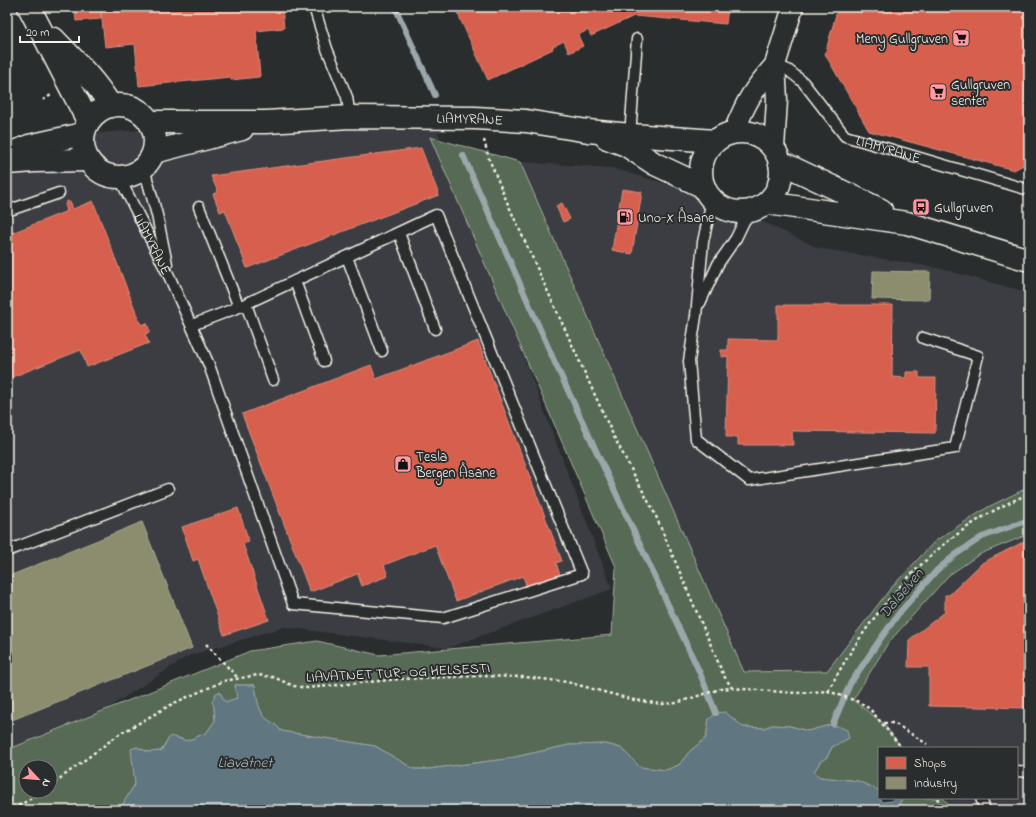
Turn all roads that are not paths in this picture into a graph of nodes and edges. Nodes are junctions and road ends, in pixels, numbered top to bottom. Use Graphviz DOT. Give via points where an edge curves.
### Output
graph roads {
  1 [pos="314,7"];
  2 [pos="793,7"];
  3 [pos="33,15"];
  4 [pos="637,39"];
  5 [pos="775,65"];
  6 [pos="110,105"];
  7 [pos="350,117"];
  8 [pos="150,122"];
  9 [pos="266,122"];
  10 [pos="86,127"];
  11 [pos="724,137"];
  12 [pos="628,140"];
  13 [pos="7,155"];
  14 [pos="777,155"];
  15 [pos="88,160"];
  16 [pos="149,160"];
  17 [pos="7,163"];
  18 [pos="119,178"];
  19 [pos="1029,190"];
  20 [pos="58,193"];
  21 [pos="708,193"];
  22 [pos="199,207"];
  23 [pos="758,207"];
  24 [pos="7,211"];
  25 [pos="907,222"];
  26 [pos="399,233"];
  27 [pos="347,257"];
  28 [pos="1029,260"];
  29 [pos="169,276"];
  30 [pos="295,281"];
  31 [pos="242,306"];
  32 [pos="696,312"];
  33 [pos="192,325"];
  34 [pos="435,329"];
  35 [pos="923,338"];
  36 [pos="382,351"];
  37 [pos="324,361"];
  38 [pos="273,380"];
  39 [pos="168,489"];
  40 [pos="7,551"];
  41 [pos="1018,771"];
  42 [pos="1029,772"];
  43 [pos="982,799"];
  44 [pos="985,810"];
  1 -- 7 [label="lane" via="327,49 347,97"];
  2 -- 5 [label="street"];
  3 -- 6 [label="main road" via="84,70"];
  3 -- 10 [label="main road"];
  4 -- 12 [label="lane"];
  5 -- 11 [label="street" via="749,98"];
  5 -- 14 [label="street"];
  5 -- 19 [label="lane, LIAMYRANE" via="788,70 803,82 845,136"];
  6 -- 8 [label="main road" via="133,107"];
  6 -- 10 [label="main road" via="98,111"];
  7 -- 9 [label="main road, LIAMYRANE"];
  7 -- 12 [label="main road, LIAMYRANE" via="526,121"];
  8 -- 9 [label="main road, LIAMYRANE"];
  8 -- 16 [label="main road" via="155,135"];
  9 -- 16 [label="main road, LIAMYRANE"];
  10 -- 13 [label="main road"];
  10 -- 15 [label="main road" via="83,148"];
  11 -- 12 [label="main road, LIAMYRANE"];
  11 -- 14 [label="main road" via="745,132 756,134 766,140"];
  11 -- 21 [label="main road" via="707,151 702,162 701,175"];
  12 -- 21 [label="main road, LIAMYRANE" via="655,164"];
  14 -- 23 [label="main road" via="782,173 780,184 775,194"];
  14 -- 25 [label="main road"];
  15 -- 17 [label="main road"];
  15 -- 18 [label="main road" via="101,173"];
  16 -- 18 [label="main road" via="132,175"];
  16 -- 29 [label="lane, LIAMYRANE"];
  18 -- 29 [label="lane, LIAMYRANE"];
  20 -- 24 [label="lane"];
  21 -- 23 [label="main road" via="729,210"];
  21 -- 32 [label="lane"];
  22 -- 31 [label="lane"];
  23 -- 25 [label="main road"];
  23 -- 32 [label="lane" via="718,264"];
  25 -- 28 [label="main road"];
  26 -- 27 [label="lane"];
  26 -- 33 [label="lane" via="436,215 582,574 444,618 293,604 209,365"];
  26 -- 34 [label="lane"];
  27 -- 30 [label="lane"];
  27 -- 36 [label="lane"];
  29 -- 33 [label="lane"];
  30 -- 31 [label="lane"];
  30 -- 37 [label="lane"];
  31 -- 33 [label="lane"];
  31 -- 38 [label="lane"];
  32 -- 35 [label="lane" via="689,361 696,439 749,480 955,448 978,356"];
  39 -- 40 [label="lane"];
  41 -- 42 [label="lane"];
  43 -- 44 [label="lane"];
}
